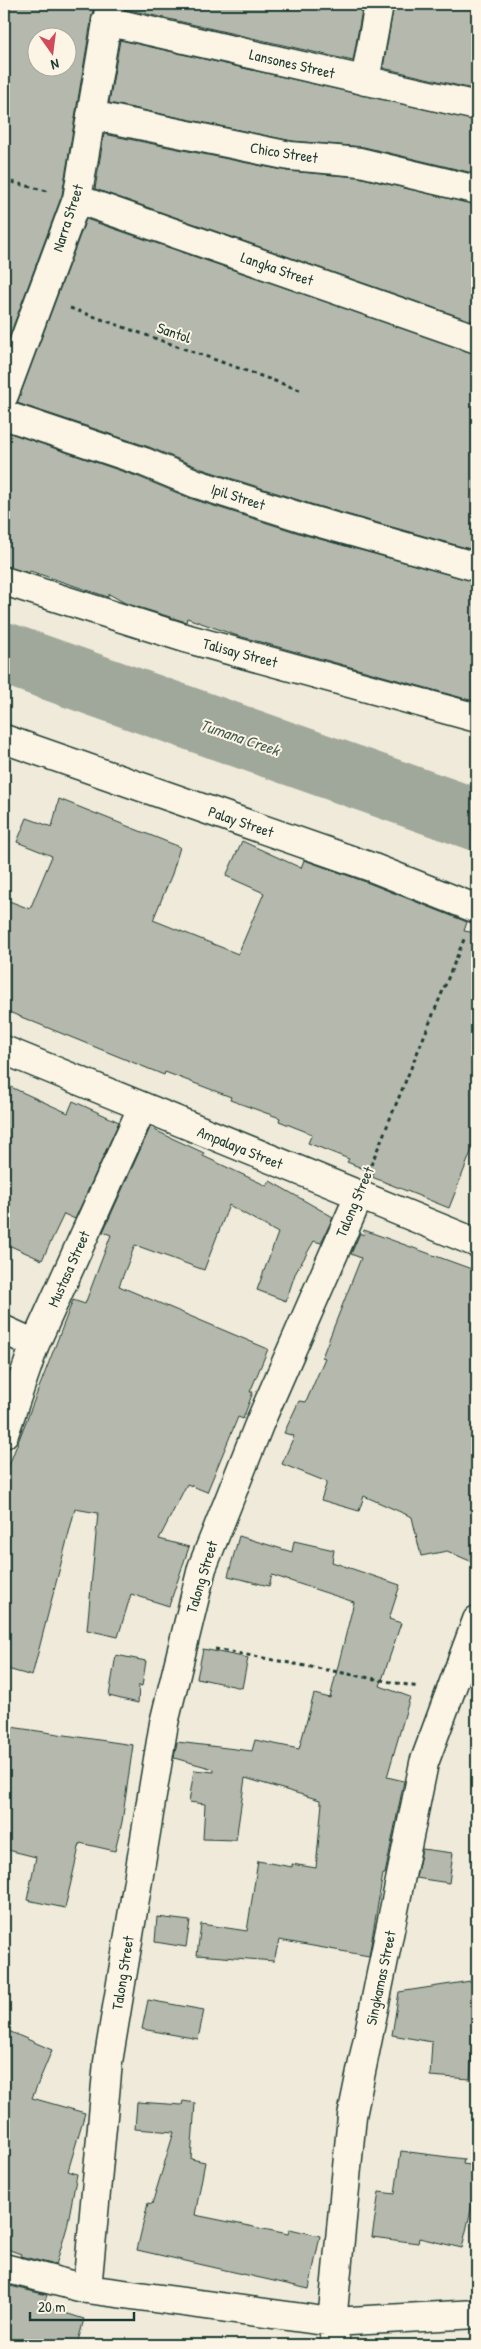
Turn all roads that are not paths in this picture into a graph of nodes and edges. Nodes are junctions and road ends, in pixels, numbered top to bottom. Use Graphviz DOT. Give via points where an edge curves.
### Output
graph roads {
  1 [pos="378,4"];
  2 [pos="108,12"];
  3 [pos="365,81"];
  4 [pos="477,106"];
  5 [pos="91,115"];
  6 [pos="477,190"];
  7 [pos="77,199"];
  8 [pos="477,339"];
  9 [pos="4,395"];
  10 [pos="4,415"];
  11 [pos="477,568"];
  12 [pos="4,581"];
  13 [pos="477,718"];
  14 [pos="4,739"];
  15 [pos="477,908"];
  16 [pos="4,1050"];
  17 [pos="142,1108"];
  18 [pos="359,1196"];
  19 [pos="477,1244"];
  20 [pos="4,1330"];
  21 [pos="35,1344"];
  22 [pos="4,1434"];
  23 [pos="477,1620"];
  24 [pos="4,2268"];
  25 [pos="87,2289"];
  26 [pos="477,2314"];
  27 [pos="334,2334"];
  1 -- 3 [label="street"];
  2 -- 3 [label="street, Lansones Street"];
  2 -- 5 [label="street, Narra Street"];
  3 -- 4 [label="street, Lansones Street"];
  5 -- 6 [label="street, Chico Street" via="290,156 360,162"];
  5 -- 7 [label="street, Narra Street"];
  7 -- 8 [label="street, Langka Street"];
  7 -- 9 [label="street, Narra Street"];
  10 -- 11 [label="street, Ipil Street" via="144,462 197,484"];
  12 -- 13 [label="street, Talisay Street" via="185,638"];
  14 -- 15 [label="street, Palay Street" via="371,867"];
  16 -- 17 [label="street, Ampalaya Street"];
  17 -- 18 [label="street, Ampalaya Street"];
  17 -- 21 [label="street, Mustasa Street"];
  18 -- 19 [label="street, Ampalaya Street"];
  18 -- 25 [label="street, Talong Street" via="260,1422 202,1568 164,1723 108,2062"];
  20 -- 21 [label="street"];
  21 -- 22 [label="street, Mustasa Street"];
  23 -- 27 [label="street, Singkamas Street" via="424,1763 352,2116"];
  24 -- 25 [label="street"];
  25 -- 27 [label="street"];
  26 -- 27 [label="street"];
}
